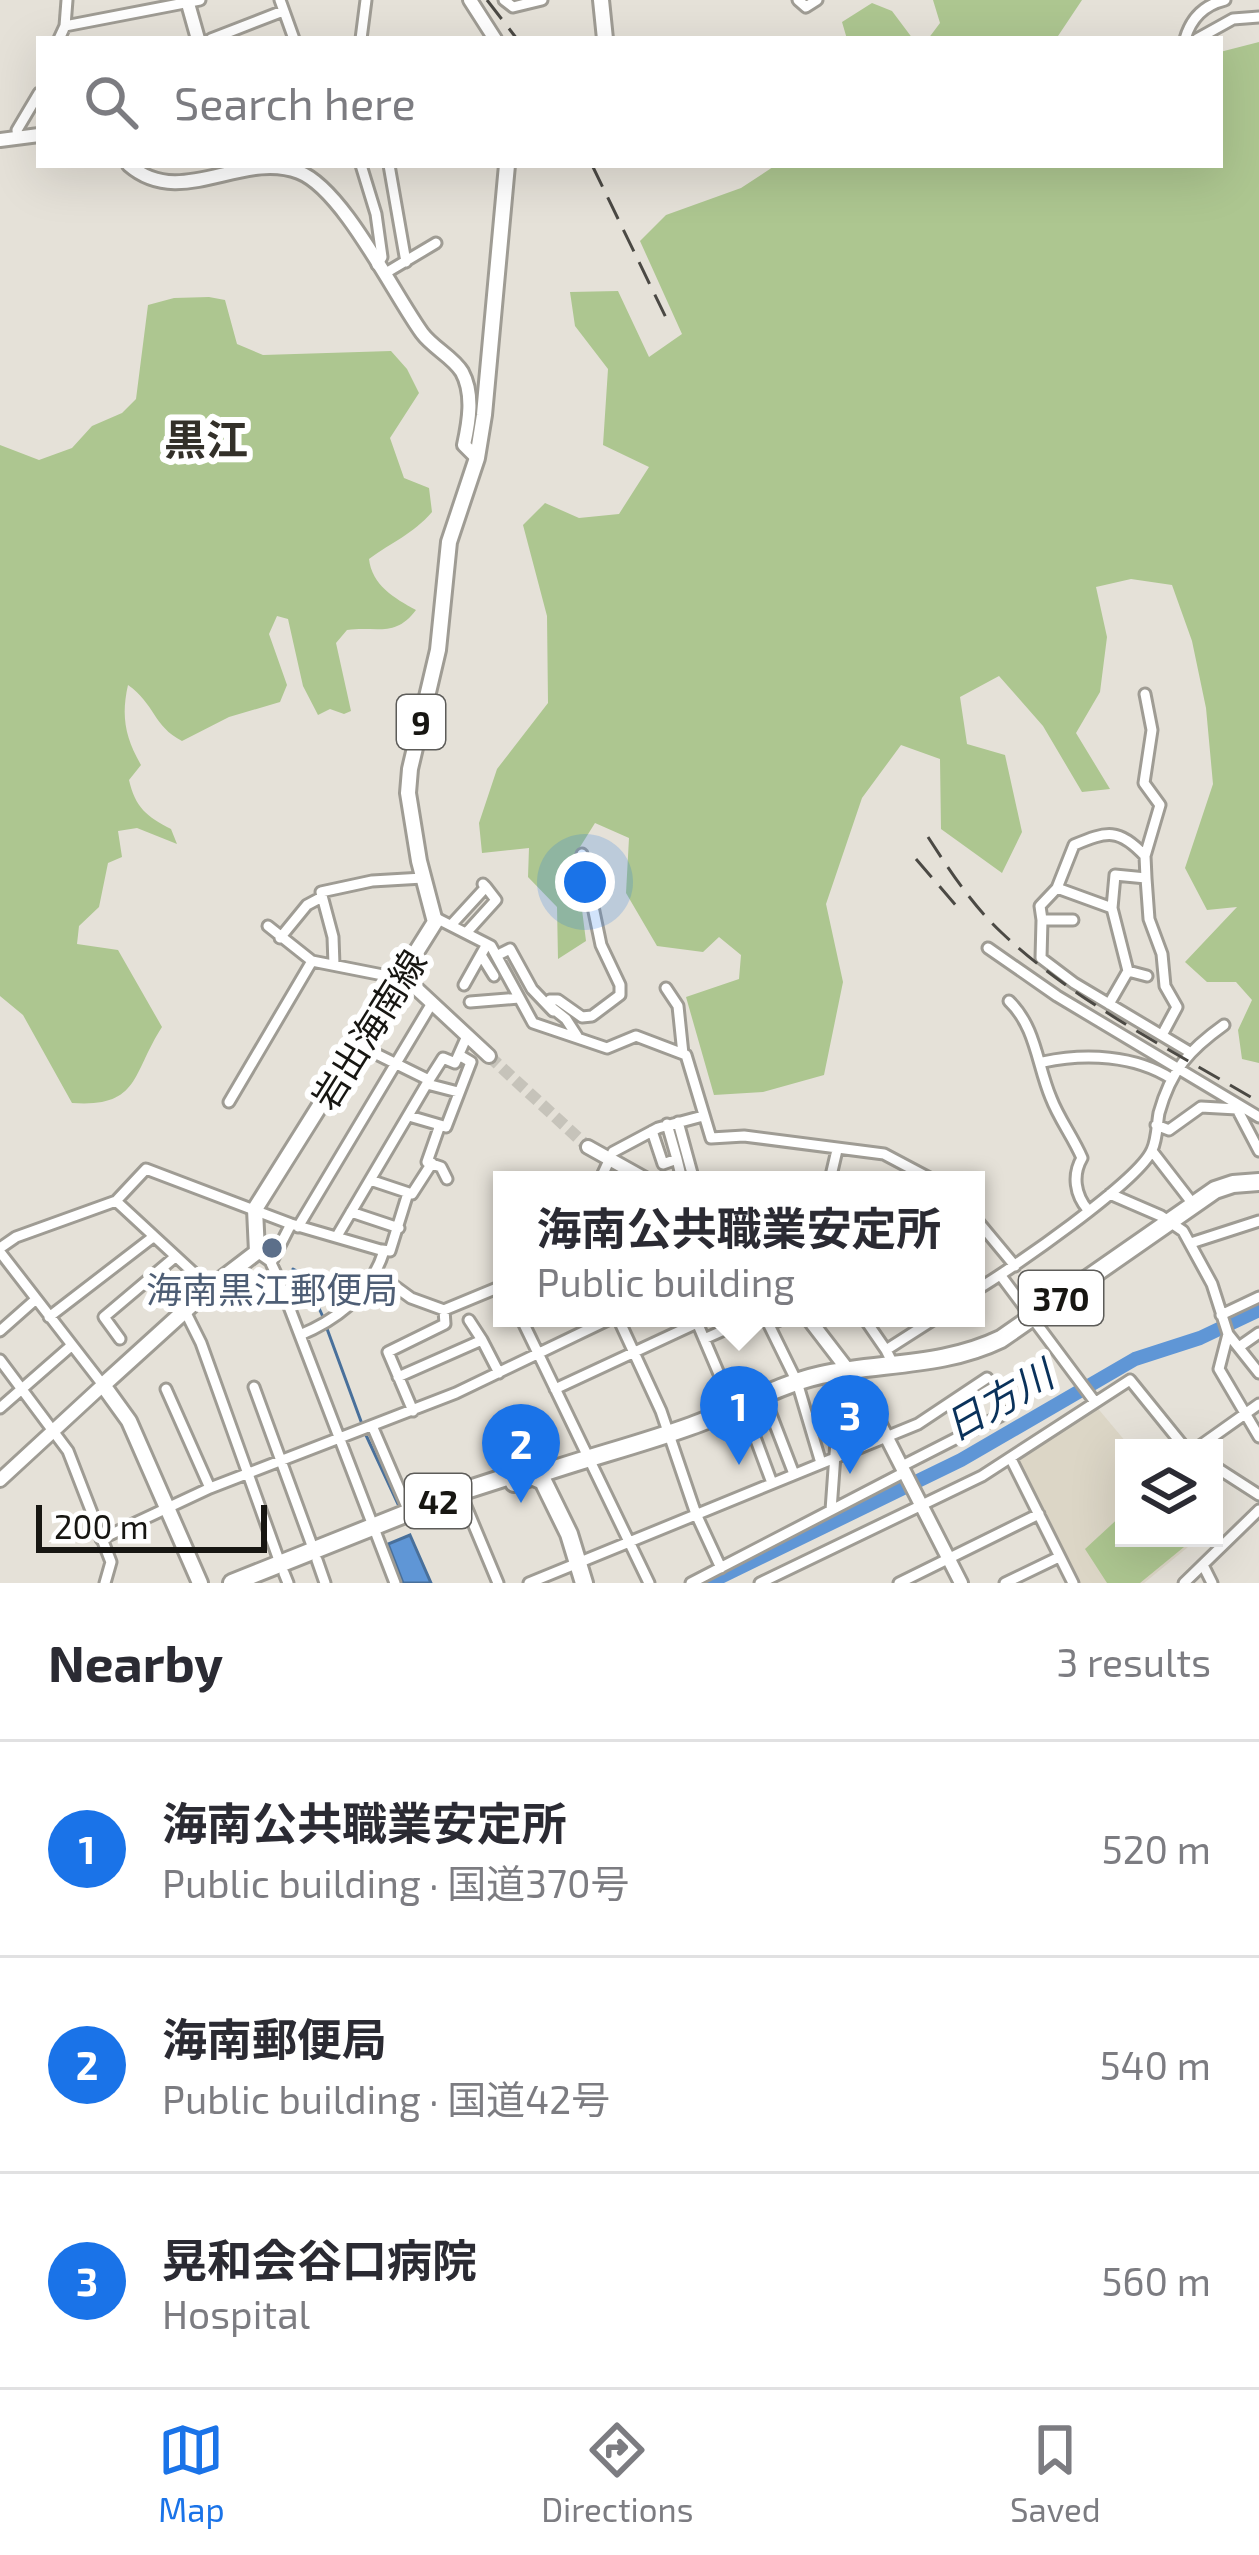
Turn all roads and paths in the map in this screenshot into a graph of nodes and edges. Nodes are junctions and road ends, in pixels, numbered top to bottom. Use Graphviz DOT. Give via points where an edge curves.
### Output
graph roads {
  1 [pos="67,0"];
  2 [pos="366,0"];
  3 [pos="470,0"];
  4 [pos="504,0"];
  5 [pos="542,0"];
  6 [pos="601,0"];
  7 [pos="798,0"];
  8 [pos="817,0"];
  9 [pos="1225,0"];
  10 [pos="192,1"];
  11 [pos="282,5"];
  12 [pos="1259,16"];
  13 [pos="65,26"];
  14 [pos="60,36"];
  15 [pos="198,36"];
  16 [pos="217,36"];
  17 [pos="293,36"];
  18 [pos="362,36"];
  19 [pos="493,36"];
  20 [pos="605,36"];
  21 [pos="1186,36"];
  22 [pos="1202,36"];
  23 [pos="35,110"];
  24 [pos="36,136"];
  25 [pos="18,137"];
  26 [pos="0,140"];
  27 [pos="135,168"];
  28 [pos="284,168"];
  29 [pos="362,168"];
  30 [pos="390,168"];
  31 [pos="507,168"];
  32 [pos="234,170"];
  33 [pos="436,243"];
  34 [pos="406,262"];
  35 [pos="380,269"];
  36 [pos="477,458"];
  37 [pos="1145,694"];
  38 [pos="581,854"];
  39 [pos="1145,856"];
  40 [pos="423,878"];
  41 [pos="1147,878"];
  42 [pos="1058,888"];
  43 [pos="322,896"];
  44 [pos="1112,908"];
  45 [pos="436,918"];
  46 [pos="1042,920"];
  47 [pos="1073,920"];
  48 [pos="452,924"];
  49 [pos="268,926"];
  50 [pos="467,932"];
  51 [pos="280,938"];
  52 [pos="988,948"];
  53 [pos="484,949"];
  54 [pos="498,955"];
  55 [pos="312,962"];
  56 [pos="334,965"];
  57 [pos="1128,971"];
  58 [pos="494,976"];
  59 [pos="1147,976"];
  60 [pos="398,978"];
  61 [pos="464,985"];
  62 [pos="667,988"];
  63 [pos="519,998"];
  64 [pos="1009,1001"];
  65 [pos="470,1002"];
  66 [pos="433,1003"];
  67 [pos="1109,1004"];
  68 [pos="558,1013"];
  69 [pos="1224,1025"];
  70 [pos="1162,1035"];
  71 [pos="466,1036"];
  72 [pos="578,1037"];
  73 [pos="358,1045"];
  74 [pos="1188,1051"];
  75 [pos="683,1054"];
  76 [pos="458,1055"];
  77 [pos="489,1056"];
  78 [pos="397,1062"];
  79 [pos="1042,1063"];
  80 [pos="1179,1068"];
  81 [pos="1172,1079"];
  82 [pos="428,1082"];
  83 [pos="458,1092"];
  84 [pos="229,1102"];
  85 [pos="1238,1106"];
  86 [pos="410,1116"];
  87 [pos="704,1116"];
  88 [pos="1259,1117"];
  89 [pos="673,1123"];
  90 [pos="440,1125"];
  91 [pos="1156,1125"];
  92 [pos="652,1131"];
  93 [pos="588,1147"];
  94 [pos="838,1150"];
  95 [pos="1259,1150"];
  96 [pos="1152,1151"];
  97 [pos="608,1160"];
  98 [pos="677,1160"];
  99 [pos="429,1163"];
  100 [pos="604,1171"];
  101 [pos="629,1171"];
  102 [pos="680,1171"];
  103 [pos="691,1171"];
  104 [pos="832,1171"];
  105 [pos="916,1171"];
  106 [pos="447,1178"];
  107 [pos="370,1180"];
  108 [pos="1259,1182"];
  109 [pos="408,1193"];
  110 [pos="1110,1194"];
  111 [pos="116,1201"];
  112 [pos="1193,1204"];
  113 [pos="255,1209"];
  114 [pos="1088,1210"];
  115 [pos="351,1212"];
  116 [pos="1259,1221"];
  117 [pos="1170,1222"];
  118 [pos="294,1226"];
  119 [pos="399,1228"];
  120 [pos="985,1230"];
  121 [pos="338,1236"];
  122 [pos="153,1237"];
  123 [pos="1191,1243"];
  124 [pos="1,1247"];
  125 [pos="382,1250"];
  126 [pos="256,1252"];
  127 [pos="175,1257"];
  128 [pos="271,1263"];
  129 [pos="4,1266"];
  130 [pos="1015,1266"];
  131 [pos="378,1274"];
  132 [pos="1001,1276"];
  133 [pos="985,1285"];
  134 [pos="211,1288"];
  135 [pos="493,1290"];
  136 [pos="1259,1297"];
  137 [pos="35,1300"];
  138 [pos="444,1310"];
  139 [pos="185,1311"];
  140 [pos="1221,1315"];
  141 [pos="49,1317"];
  142 [pos="1030,1318"];
  143 [pos="469,1320"];
  144 [pos="525,1327"];
  145 [pos="596,1327"];
  146 [pos="620,1327"];
  147 [pos="682,1327"];
  148 [pos="699,1327"];
  149 [pos="732,1327"];
  150 [pos="769,1327"];
  151 [pos="814,1327"];
  152 [pos="870,1327"];
  153 [pos="926,1327"];
  154 [pos="0,1331"];
  155 [pos="1259,1333"];
  156 [pos="1228,1334"];
  157 [pos="300,1335"];
  158 [pos="120,1339"];
  159 [pos="482,1340"];
  160 [pos="704,1340"];
  161 [pos="71,1346"];
  162 [pos="1239,1347"];
  163 [pos="633,1351"];
  164 [pos="538,1354"];
  165 [pos="890,1358"];
  166 [pos="0,1360"];
  167 [pos="843,1371"];
  168 [pos="499,1373"];
  169 [pos="1259,1373"];
  170 [pos="398,1377"];
  171 [pos="987,1378"];
  172 [pos="796,1382"];
  173 [pos="103,1385"];
  174 [pos="254,1387"];
  175 [pos="23,1389"];
  176 [pos="166,1389"];
  177 [pos="555,1389"];
  178 [pos="764,1396"];
  179 [pos="1093,1400"];
  180 [pos="1259,1404"];
  181 [pos="738,1407"];
  182 [pos="0,1408"];
  183 [pos="412,1411"];
  184 [pos="1008,1412"];
  185 [pos="1244,1414"];
  186 [pos="373,1427"];
  187 [pos="55,1430"];
  188 [pos="669,1434"];
  189 [pos="888,1437"];
  190 [pos="1259,1437"];
  191 [pos="340,1439"];
  192 [pos="1178,1439"];
  193 [pos="1210,1439"];
  194 [pos="587,1456"];
  195 [pos="1011,1459"];
  196 [pos="826,1461"];
  197 [pos="281,1462"];
  198 [pos="561,1465"];
  199 [pos="904,1471"];
  200 [pos="1223,1472"];
  201 [pos="247,1474"];
  202 [pos="794,1474"];
  203 [pos="536,1475"];
  204 [pos="513,1478"];
  205 [pos="0,1480"];
  206 [pos="772,1483"];
  207 [pos="210,1488"];
  208 [pos="550,1493"];
  209 [pos="1259,1495"];
  210 [pos="462,1496"];
  211 [pos="921,1504"];
  212 [pos="167,1508"];
  213 [pos="831,1510"];
  214 [pos="1259,1510"];
  215 [pos="696,1514"];
  216 [pos="1039,1514"];
  217 [pos="411,1516"];
  218 [pos="375,1532"];
  219 [pos="101,1540"];
  220 [pos="629,1542"];
  221 [pos="315,1555"];
  222 [pos="1060,1557"];
  223 [pos="949,1559"];
  224 [pos="574,1563"];
  225 [pos="1203,1565"];
  226 [pos="721,1568"];
  227 [pos="284,1573"];
  228 [pos="105,1583"];
  229 [pos="200,1583"];
  230 [pos="232,1583"];
  231 [pos="258,1583"];
  232 [pos="325,1583"];
  233 [pos="395,1583"];
  234 [pos="498,1583"];
  235 [pos="529,1583"];
  236 [pos="580,1583"];
  237 [pos="649,1583"];
  238 [pos="691,1583"];
  239 [pos="760,1583"];
  240 [pos="899,1583"];
  241 [pos="961,1583"];
  242 [pos="1005,1583"];
  243 [pos="1073,1583"];
  244 [pos="1184,1583"];
  245 [pos="1213,1583"];
  1 -- 13 [label="street"];
  2 -- 18 [label="street"];
  3 -- 19 [label="main road"];
  4 -- 5 [label="street" via="513,8"];
  6 -- 20 [label="main road"];
  7 -- 8 [label="street" via="806,7"];
  9 -- 21 [label="street" via="1197,15"];
  10 -- 13 [label="street"];
  10 -- 15 [label="main road"];
  11 -- 16 [label="street"];
  11 -- 17 [label="street"];
  12 -- 22 [label="street"];
  13 -- 14 [label="street"];
  23 -- 25 [label="street"];
  24 -- 25 [label="main road"];
  25 -- 26 [label="main road"];
  27 -- 32 [label="main road" via="175,184"];
  28 -- 35 [label="main road" via="316,181"];
  29 -- 35 [label="street"];
  30 -- 34 [label="street"];
  31 -- 36 [label="main road, 岩出海南線 / 9"];
  33 -- 34 [label="street"];
  34 -- 35 [label="street"];
  35 -- 36 [label="main road" via="423,334 460,370 470,411 464,445"];
  36 -- 40 [label="main road, 岩出海南線 / 9" via="448,542 438,650 410,769"];
  37 -- 39 [label="street" via="1152,730 1144,784 1160,805"];
  38 -- 68 [label="street" via="620,995 582,1018 550,1000"];
  39 -- 41 [label="street"];
  39 -- 42 [label="street" via="1114,833 1101,833 1074,845"];
  40 -- 43 [label="street"];
  40 -- 45 [label="main road, 岩出海南線 / 9"];
  41 -- 44 [label="street" via="1115,875"];
  41 -- 70 [label="street" via="1149,919 1177,1007"];
  42 -- 44 [label="street"];
  42 -- 46 [label="street" via="1040,906"];
  43 -- 51 [label="street"];
  43 -- 56 [label="street"];
  44 -- 57 [label="street"];
  45 -- 48 [label="street"];
  45 -- 60 [label="main road, 岩出海南線"];
  46 -- 47 [label="street"];
  46 -- 67 [label="street" via="1041,958"];
  48 -- 50 [label="street"];
  48 -- 50 [label="street" via="484,885 500,896"];
  49 -- 51 [label="street"];
  50 -- 53 [label="street"];
  51 -- 55 [label="street"];
  52 -- 80 [label="street"];
  53 -- 54 [label="street"];
  53 -- 58 [label="street"];
  53 -- 61 [label="street"];
  54 -- 63 [label="street"];
  54 -- 68 [label="street" via="511,949 532,989"];
  55 -- 56 [label="street"];
  55 -- 84 [label="street"];
  56 -- 60 [label="street"];
  57 -- 59 [label="street"];
  57 -- 67 [label="street"];
  60 -- 66 [label="main road"];
  60 -- 73 [label="main road, 岩出海南線"];
  62 -- 75 [label="street" via="678,1006"];
  63 -- 65 [label="street"];
  63 -- 72 [label="street" via="533,1023"];
  64 -- 79 [label="street"];
  66 -- 71 [label="main road"];
  66 -- 78 [label="street"];
  67 -- 70 [label="street"];
  68 -- 72 [label="street"];
  69 -- 74 [label="street"];
  70 -- 74 [label="street"];
  71 -- 76 [label="street"];
  71 -- 77 [label="main road"];
  72 -- 75 [label="street" via="607,1048 636,1036"];
  73 -- 78 [label="street"];
  73 -- 113 [label="main road, 岩出海南線"];
  74 -- 80 [label="street"];
  75 -- 87 [label="street"];
  76 -- 82 [label="street" via="455,1063 443,1058"];
  76 -- 83 [label="street" via="471,1063"];
  78 -- 82 [label="street"];
  78 -- 118 [label="street"];
  79 -- 81 [label="street" via="1078,1055 1151,1065"];
  79 -- 114 [label="street" via="1051,1100 1082,1158 1076,1180"];
  80 -- 81 [label="street"];
  80 -- 85 [label="street"];
  81 -- 91 [label="street"];
  82 -- 83 [label="street"];
  82 -- 86 [label="street"];
  83 -- 90 [label="street" via="446,1127"];
  85 -- 88 [label="street"];
  85 -- 91 [label="street" via="1201,1107 1169,1130"];
  85 -- 95 [label="street"];
  86 -- 90 [label="street"];
  86 -- 107 [label="street"];
  87 -- 89 [label="street"];
  87 -- 94 [label="street" via="711,1138"];
  89 -- 92 [label="street"];
  89 -- 98 [label="street"];
  89 -- 103 [label="street"];
  90 -- 99 [label="street"];
  91 -- 96 [label="street"];
  92 -- 97 [label="street"];
  92 -- 98 [label="street" via="663,1164"];
  93 -- 97 [label="main road"];
  94 -- 104 [label="street"];
  94 -- 105 [label="street" via="884,1154"];
  96 -- 110 [label="street"];
  96 -- 112 [label="street"];
  97 -- 100 [label="street"];
  97 -- 101 [label="main road"];
  98 -- 102 [label="street"];
  99 -- 106 [label="street"];
  99 -- 109 [label="street"];
  107 -- 109 [label="street"];
  107 -- 115 [label="street"];
  108 -- 112 [label="highway, 370" via="1233,1184"];
  109 -- 119 [label="street"];
  110 -- 114 [label="street"];
  110 -- 117 [label="street"];
  111 -- 113 [label="street" via="146,1169"];
  111 -- 122 [label="street"];
  111 -- 124 [label="street"];
  112 -- 117 [label="highway, 370"];
  113 -- 118 [label="street"];
  113 -- 126 [label="main road"];
  114 -- 130 [label="street"];
  115 -- 119 [label="street"];
  115 -- 121 [label="street"];
  116 -- 123 [label="street"];
  117 -- 123 [label="street"];
  117 -- 142 [label="highway, 370"];
  118 -- 121 [label="street"];
  118 -- 128 [label="street"];
  119 -- 125 [label="street" via="390,1251"];
  120 -- 130 [label="street"];
  121 -- 125 [label="street"];
  122 -- 127 [label="street"];
  122 -- 141 [label="street"];
  123 -- 140 [label="street"];
  124 -- 129 [label="street"];
  125 -- 131 [label="street"];
  126 -- 128 [label="street"];
  126 -- 134 [label="main road"];
  127 -- 134 [label="street"];
  127 -- 158 [label="street" via="104,1318"];
  128 -- 157 [label="street"];
  129 -- 137 [label="street"];
  130 -- 132 [label="street"];
  131 -- 138 [label="street"];
  131 -- 157 [label="street" via="334,1320"];
  132 -- 133 [label="street"];
  132 -- 142 [label="street"];
  134 -- 139 [label="main road"];
  135 -- 138 [label="street"];
  136 -- 140 [label="street"];
  137 -- 141 [label="street"];
  137 -- 154 [label="street"];
  138 -- 170 [label="street" via="445,1324 388,1352"];
  139 -- 173 [label="main road"];
  139 -- 201 [label="street"];
  140 -- 156 [label="street"];
  141 -- 161 [label="street"];
  142 -- 165 [label="highway, 370" via="949,1359"];
  142 -- 179 [label="street"];
  143 -- 159 [label="street"];
  144 -- 164 [label="street"];
  145 -- 164 [label="street"];
  146 -- 163 [label="street"];
  147 -- 163 [label="street"];
  148 -- 160 [label="street"];
  149 -- 160 [label="street"];
  150 -- 172 [label="street"];
  151 -- 167 [label="main road"];
  152 -- 165 [label="street"];
  153 -- 165 [label="street"];
  155 -- 162 [label="street"];
  156 -- 162 [label="street"];
  156 -- 185 [label="street" via="1219,1369"];
  157 -- 191 [label="street"];
  159 -- 168 [label="street"];
  159 -- 170 [label="street"];
  160 -- 181 [label="street"];
  161 -- 173 [label="street"];
  161 -- 175 [label="street"];
  162 -- 169 [label="street"];
  163 -- 177 [label="street"];
  163 -- 188 [label="street"];
  164 -- 168 [label="street"];
  164 -- 177 [label="street"];
  165 -- 167 [label="highway, 370"];
  166 -- 175 [label="street"];
  167 -- 172 [label="highway, 370"];
  167 -- 189 [label="main road"];
  167 -- 196 [label="street"];
  168 -- 183 [label="street"];
  170 -- 183 [label="street"];
  171 -- 189 [label="street"];
  172 -- 178 [label="highway, 370"];
  172 -- 196 [label="street"];
  173 -- 187 [label="main road"];
  173 -- 212 [label="main road" via="129,1421"];
  174 -- 197 [label="street"];
  175 -- 182 [label="street"];
  175 -- 187 [label="street"];
  176 -- 207 [label="street"];
  177 -- 194 [label="street"];
  178 -- 181 [label="highway, 370"];
  178 -- 202 [label="street"];
  179 -- 192 [label="street" via="1130,1380"];
  179 -- 195 [label="street"];
  180 -- 185 [label="street"];
  181 -- 188 [label="highway, 370"];
  181 -- 206 [label="street"];
  183 -- 186 [label="street"];
  184 -- 199 [label="street"];
  185 -- 190 [label="street"];
  185 -- 193 [label="street"];
  186 -- 191 [label="street"];
  186 -- 217 [label="street"];
  187 -- 205 [label="main road"];
  187 -- 219 [label="street"];
  188 -- 194 [label="highway, 370"];
  188 -- 215 [label="street"];
  189 -- 196 [label="street"];
  189 -- 199 [label="main road"];
  191 -- 197 [label="street"];
  191 -- 218 [label="street"];
  194 -- 198 [label="highway, 370"];
  194 -- 220 [label="street"];
  195 -- 211 [label="street"];
  195 -- 216 [label="street"];
  196 -- 202 [label="street"];
  196 -- 213 [label="street"];
  197 -- 201 [label="street"];
  197 -- 221 [label="street"];
  198 -- 203 [label="highway, 370"];
  198 -- 204 [label="highway, 370"];
  198 -- 208 [label="highway" via="546,1477"];
  199 -- 211 [label="main road"];
  199 -- 213 [label="street"];
  200 -- 209 [label="street"];
  201 -- 207 [label="street"];
  201 -- 227 [label="street"];
  202 -- 206 [label="street"];
  203 -- 204 [label="highway, 370"];
  203 -- 208 [label="highway, 42"];
  204 -- 210 [label="highway, 42"];
  204 -- 224 [label="highway, 42" via="538,1489"];
  206 -- 215 [label="street"];
  207 -- 212 [label="street"];
  208 -- 224 [label="highway, 42"];
  210 -- 217 [label="highway, 42"];
  210 -- 234 [label="street"];
  211 -- 223 [label="main road"];
  211 -- 239 [label="street"];
  212 -- 219 [label="street"];
  212 -- 229 [label="main road"];
  213 -- 226 [label="street"];
  214 -- 225 [label="street"];
  215 -- 220 [label="street"];
  215 -- 226 [label="street"];
  216 -- 222 [label="street"];
  216 -- 223 [label="street"];
  217 -- 218 [label="highway, 42"];
  218 -- 221 [label="highway, 42"];
  218 -- 233 [label="street"];
  219 -- 228 [label="street" via="111,1562"];
  220 -- 224 [label="street"];
  220 -- 237 [label="street"];
  221 -- 227 [label="highway, 42"];
  221 -- 232 [label="street"];
  222 -- 242 [label="street"];
  222 -- 243 [label="street"];
  223 -- 240 [label="street"];
  223 -- 241 [label="main road"];
  224 -- 235 [label="street"];
  224 -- 236 [label="highway, 42"];
  225 -- 244 [label="street"];
  225 -- 245 [label="street"];
  226 -- 238 [label="street"];
  227 -- 230 [label="highway, 42"];
  227 -- 231 [label="highway, 42"];
}
